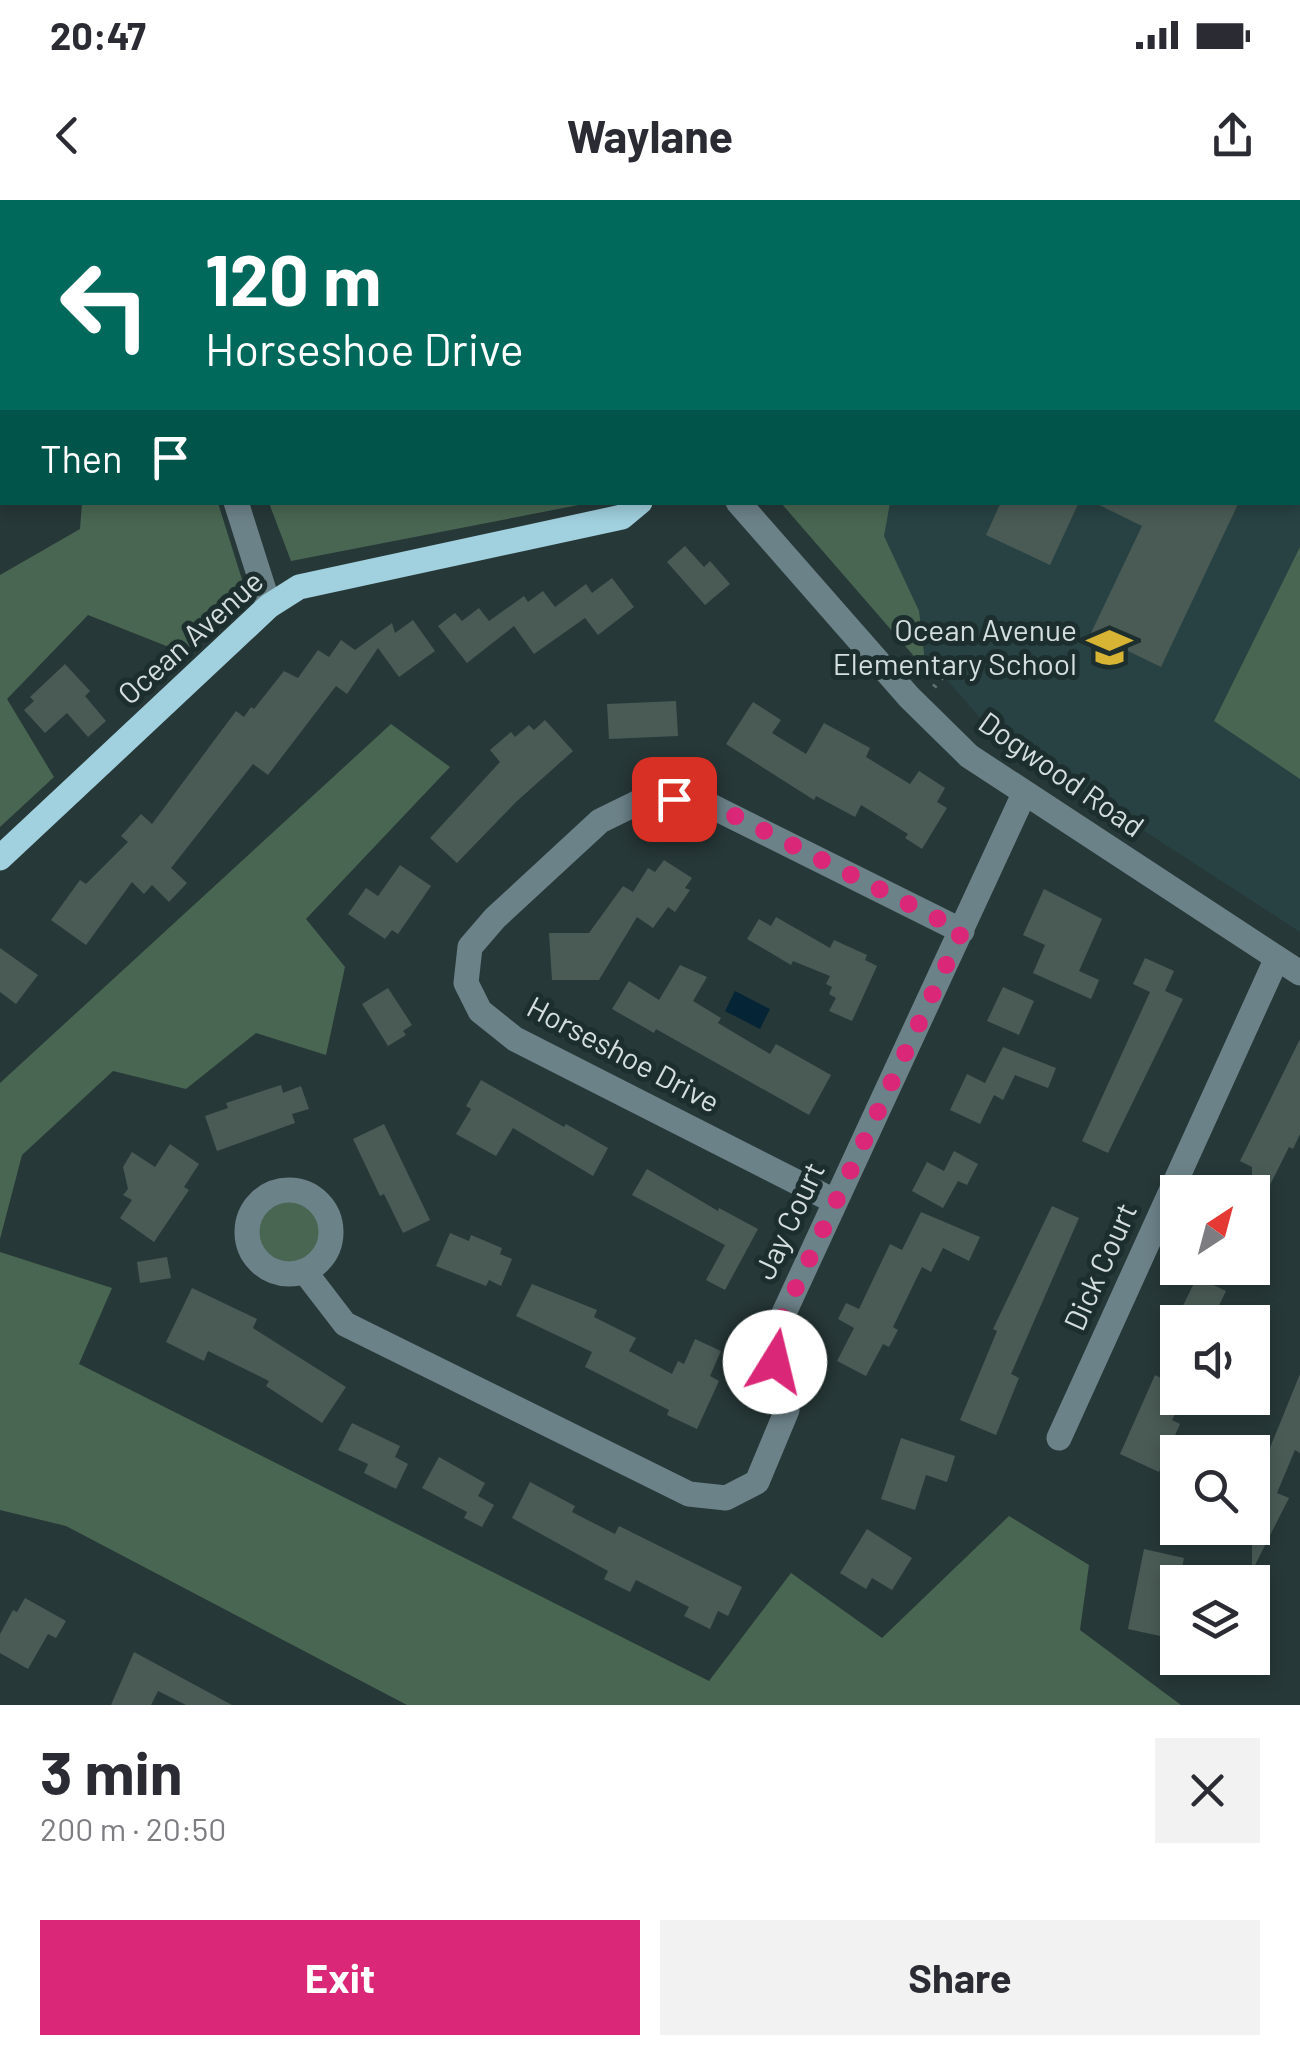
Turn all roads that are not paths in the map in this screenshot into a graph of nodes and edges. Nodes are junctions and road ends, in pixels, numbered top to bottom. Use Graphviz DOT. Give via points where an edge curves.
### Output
graph roads {
  1 [pos="237,505"];
  2 [pos="636,505"];
  3 [pos="741,505"];
  4 [pos="269,606"];
  5 [pos="1024,794"];
  6 [pos="0,858"];
  7 [pos="962,931"];
  8 [pos="1277,958"];
  9 [pos="1300,973"];
  10 [pos="834,1201"];
  11 [pos="305,1272"];
  12 [pos="1060,1438"];
  1 -- 4 [label="street"];
  2 -- 4 [label="main road, Ocean Avenue" via="622,517 299,587"];
  3 -- 5 [label="street, Dogwood Road" via="908,697 968,756"];
  4 -- 6 [label="main road, Ocean Avenue"];
  5 -- 7 [label="street, Jay Court"];
  5 -- 8 [label="street, Dogwood Road"];
  7 -- 10 [label="street, Jay Court"];
  7 -- 10 [label="street, Horseshoe Drive" via="701,800 647,798 600,821 470,947 466,983 480,1011 516,1039"];
  8 -- 9 [label="street, Dogwood Road"];
  8 -- 12 [label="street, Dick Court"];
  10 -- 11 [label="street, Jay Court" via="778,1326 775,1362 787,1410 757,1482 726,1498 689,1494 345,1324"];
}
